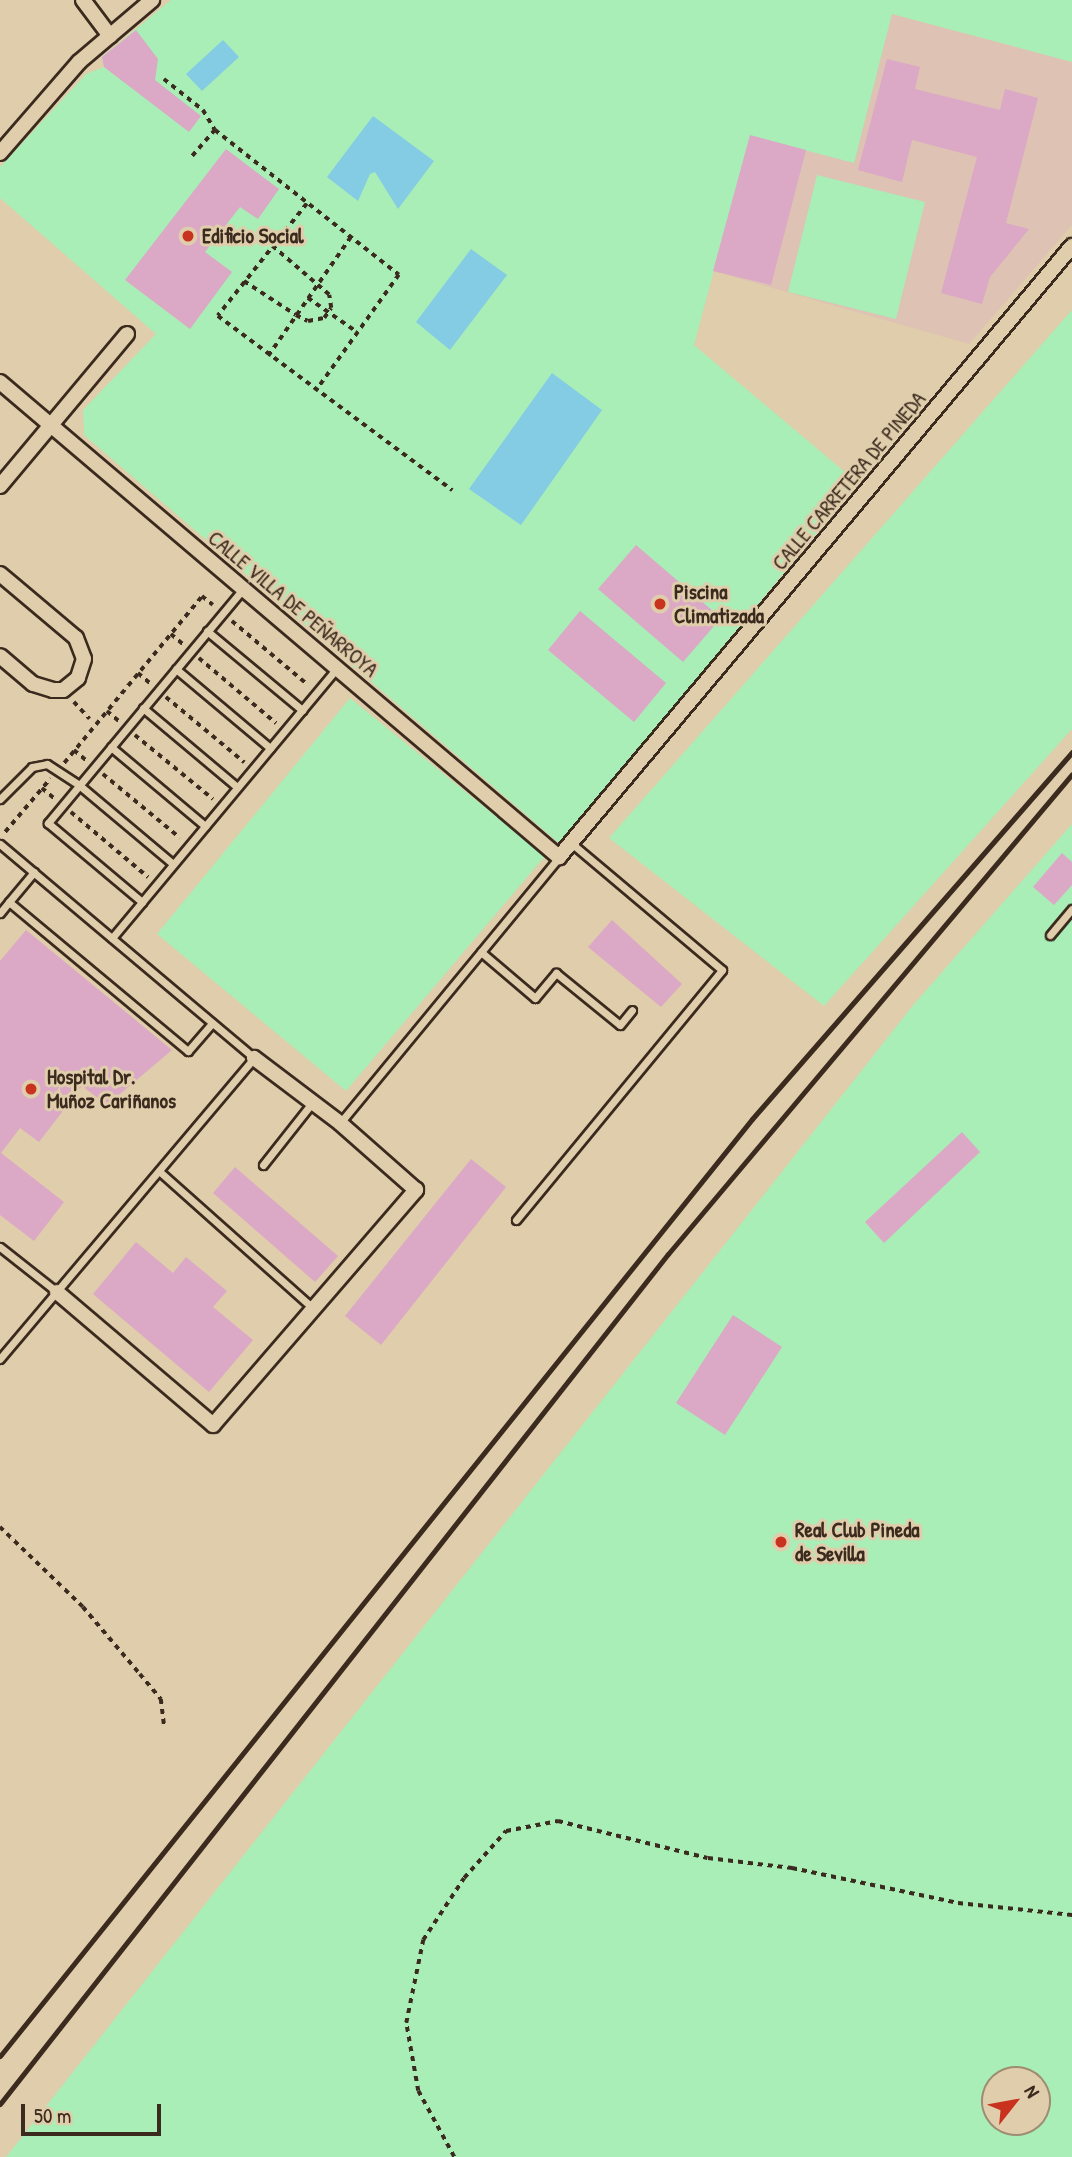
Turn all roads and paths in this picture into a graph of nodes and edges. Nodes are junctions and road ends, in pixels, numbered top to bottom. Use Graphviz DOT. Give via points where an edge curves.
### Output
graph roads {
  1 [pos="83,0"];
  2 [pos="152,0"];
  3 [pos="110,36"];
  4 [pos="164,79"];
  5 [pos="215,130"];
  6 [pos="0,153"];
  7 [pos="192,156"];
  8 [pos="307,204"];
  9 [pos="350,238"];
  10 [pos="272,246"];
  11 [pos="1072,246"];
  12 [pos="244,281"];
  13 [pos="319,282"];
  14 [pos="308,298"];
  15 [pos="327,313"];
  16 [pos="296,315"];
  17 [pos="356,332"];
  18 [pos="127,334"];
  19 [pos="268,356"];
  20 [pos="0,383"];
  21 [pos="316,391"];
  22 [pos="51,426"];
  23 [pos="0,486"];
  24 [pos="452,491"];
  25 [pos="0,575"];
  26 [pos="243,588"];
  27 [pos="207,631"];
  28 [pos="171,634"];
  29 [pos="191,651"];
  30 [pos="0,656"];
  31 [pos="337,668"];
  32 [pos="176,669"];
  33 [pos="138,673"];
  34 [pos="63,690"];
  35 [pos="158,690"];
  36 [pos="143,708"];
  37 [pos="302,710"];
  38 [pos="107,711"];
  39 [pos="90,719"];
  40 [pos="127,728"];
  41 [pos="285,730"];
  42 [pos="111,747"];
  43 [pos="270,748"];
  44 [pos="74,750"];
  45 [pos="95,767"];
  46 [pos="253,769"];
  47 [pos="79,785"];
  48 [pos="237,787"];
  49 [pos="42,788"];
  50 [pos="0,799"];
  51 [pos="62,805"];
  52 [pos="221,807"];
  53 [pos="205,826"];
  54 [pos="573,841"];
  55 [pos="0,844"];
  56 [pos="189,846"];
  57 [pos="559,857"];
  58 [pos="173,864"];
  59 [pos="34,872"];
  60 [pos="157,884"];
  61 [pos="9,902"];
  62 [pos="142,902"];
  63 [pos="1072,909"];
  64 [pos="0,912"];
  65 [pos="1049,935"];
  66 [pos="112,938"];
  67 [pos="481,952"];
  68 [pos="632,1010"];
  69 [pos="212,1023"];
  70 [pos="254,1058"];
  71 [pos="313,1102"];
  72 [pos="340,1122"];
  73 [pos="263,1165"];
  74 [pos="159,1171"];
  75 [pos="516,1220"];
  76 [pos="0,1247"];
  77 [pos="57,1292"];
  78 [pos="313,1309"];
  79 [pos="0,1359"];
  80 [pos="0,1527"];
  81 [pos="164,1724"];
  82 [pos="1072,1915"];
  83 [pos="454,2157"];
  1 -- 3 [label="street"];
  2 -- 3 [label="street"];
  3 -- 6 [label="street" via="79,62"];
  4 -- 5 [label="path" via="203,110"];
  5 -- 7 [label="path"];
  5 -- 8 [label="path"];
  8 -- 9 [label="path"];
  8 -- 10 [label="path"];
  9 -- 13 [label="path"];
  9 -- 17 [label="path" via="399,275"];
  10 -- 12 [label="path"];
  10 -- 13 [label="path"];
  11 -- 54 [label="street, CALLE CARRETERA DE PINEDA"];
  12 -- 16 [label="path"];
  12 -- 19 [label="path" via="218,316"];
  13 -- 14 [label="path"];
  13 -- 15 [label="path" via="329,295"];
  14 -- 15 [label="path"];
  14 -- 16 [label="path"];
  15 -- 16 [label="path" via="316,321"];
  15 -- 17 [label="path"];
  16 -- 19 [label="path"];
  17 -- 21 [label="path"];
  18 -- 22 [label="street"];
  19 -- 21 [label="path"];
  20 -- 22 [label="street, CALLE VILLA DE PEÑARROYA"];
  21 -- 24 [label="path"];
  22 -- 23 [label="street"];
  22 -- 26 [label="street, CALLE VILLA DE PEÑARROYA"];
  25 -- 34 [label="street" via="75,638 84,659 78,678"];
  26 -- 27 [label="lane"];
  26 -- 31 [label="street, CALLE VILLA DE PEÑARROYA"];
  27 -- 29 [label="lane"];
  27 -- 37 [label="lane"];
  28 -- 29 [label="path"];
  29 -- 32 [label="lane"];
  29 -- 41 [label="path"];
  30 -- 34 [label="street" via="33,684"];
  31 -- 37 [label="lane"];
  31 -- 57 [label="street, CALLE VILLA DE PEÑARROYA"];
  32 -- 35 [label="lane"];
  32 -- 43 [label="lane"];
  33 -- 35 [label="path"];
  34 -- 39 [label="path"];
  35 -- 36 [label="lane"];
  35 -- 46 [label="path"];
  36 -- 40 [label="lane"];
  36 -- 48 [label="lane"];
  37 -- 41 [label="lane"];
  38 -- 40 [label="path"];
  40 -- 42 [label="lane"];
  40 -- 52 [label="path"];
  41 -- 43 [label="lane"];
  42 -- 45 [label="lane"];
  42 -- 53 [label="lane"];
  43 -- 46 [label="lane"];
  44 -- 45 [label="path"];
  45 -- 47 [label="lane"];
  45 -- 56 [label="path"];
  46 -- 48 [label="lane"];
  47 -- 50 [label="lane" via="47,764 32,767"];
  47 -- 51 [label="lane"];
  47 -- 58 [label="lane"];
  48 -- 52 [label="lane"];
  49 -- 51 [label="path"];
  51 -- 60 [label="path"];
  51 -- 62 [label="lane" via="48,823"];
  52 -- 53 [label="lane"];
  53 -- 56 [label="lane"];
  54 -- 57 [label="street, CALLE CARRETERA DE PINEDA"];
  54 -- 75 [label="lane" via="722,970"];
  55 -- 59 [label="lane"];
  56 -- 58 [label="lane"];
  57 -- 67 [label="lane"];
  58 -- 60 [label="lane"];
  59 -- 61 [label="lane"];
  59 -- 66 [label="lane"];
  60 -- 62 [label="lane"];
  61 -- 64 [label="lane"];
  61 -- 69 [label="lane" via="188,1051"];
  62 -- 66 [label="lane"];
  63 -- 65 [label="lane"];
  66 -- 69 [label="lane"];
  67 -- 68 [label="lane" via="535,998 556,973 620,1025"];
  67 -- 72 [label="lane"];
  69 -- 70 [label="lane"];
  70 -- 71 [label="street"];
  70 -- 74 [label="lane"];
  71 -- 72 [label="street"];
  71 -- 73 [label="lane"];
  72 -- 78 [label="street" via="416,1190"];
  74 -- 77 [label="lane"];
  74 -- 78 [label="lane"];
  76 -- 77 [label="lane"];
  77 -- 78 [label="street" via="213,1425"];
  77 -- 79 [label="lane"];
  80 -- 81 [label="path" via="83,1607 140,1674 160,1699"];
  82 -- 83 [label="path" via="958,1903 792,1868 708,1858 558,1821 506,1831 464,1878 423,1940 406,2023 418,2091"];
}
